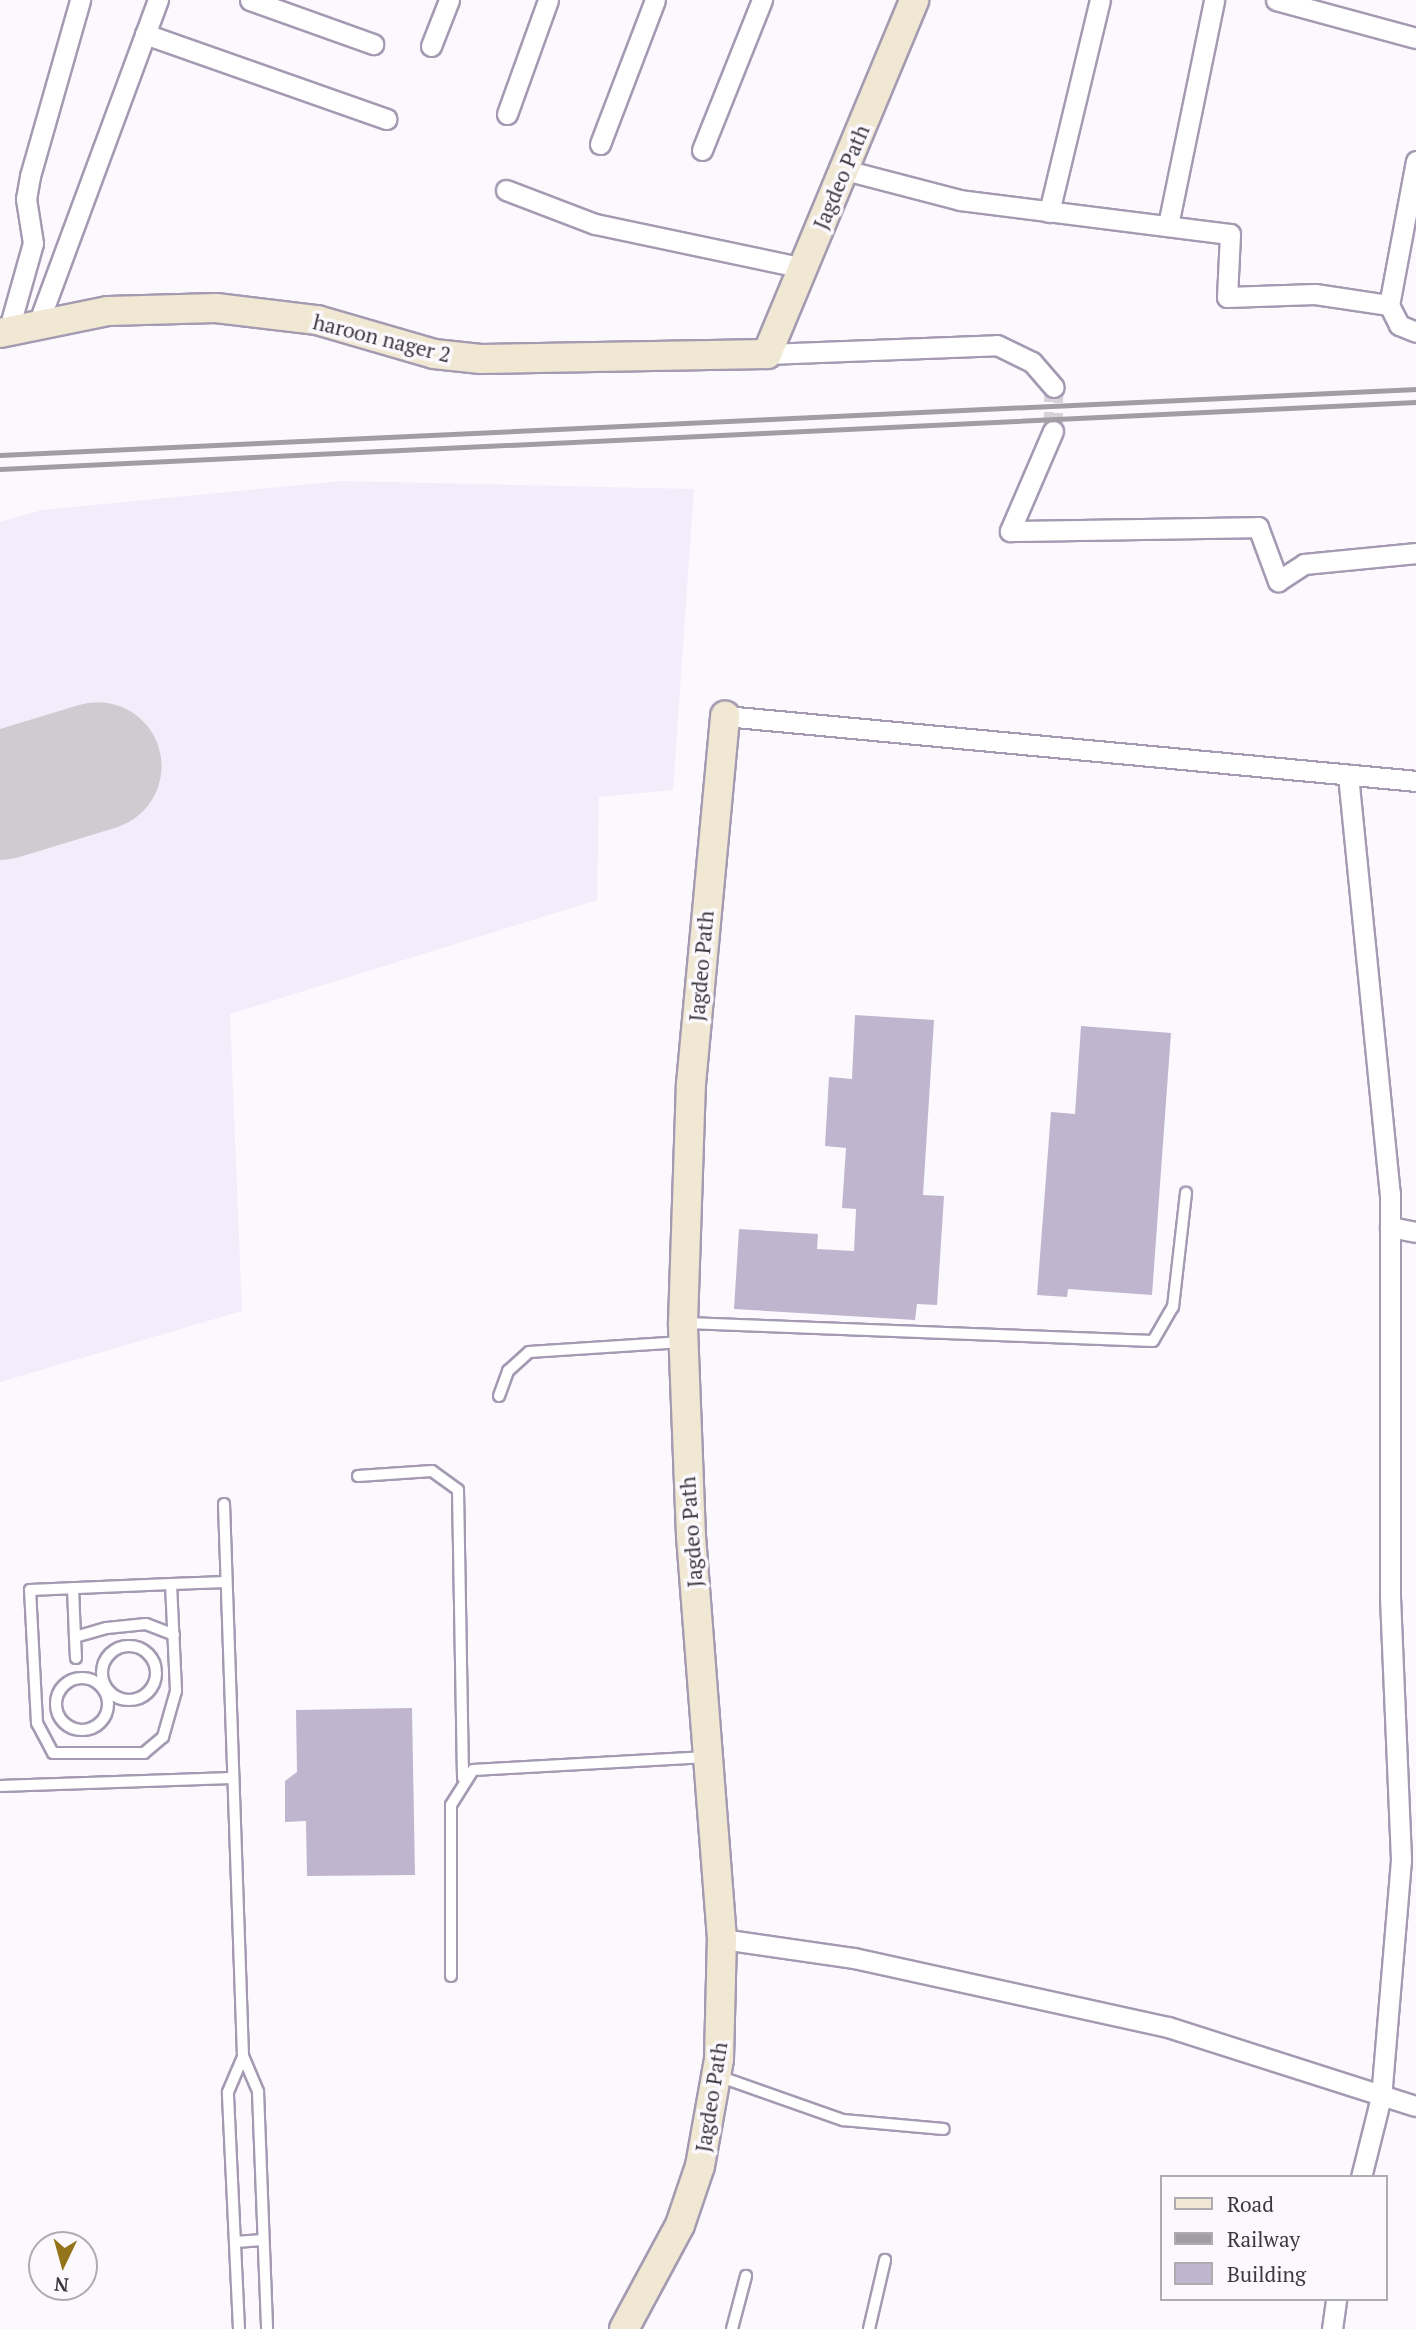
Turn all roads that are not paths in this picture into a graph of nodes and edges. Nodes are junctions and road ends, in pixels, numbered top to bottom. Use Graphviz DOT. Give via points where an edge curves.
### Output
graph roads {
  1 [pos="80,0"];
  2 [pos="158,0"];
  3 [pos="250,0"];
  4 [pos="449,0"];
  5 [pos="548,0"];
  6 [pos="654,0"];
  7 [pos="762,0"];
  8 [pos="1100,0"];
  9 [pos="1214,0"];
  10 [pos="1276,0"];
  11 [pos="908,2"];
  12 [pos="145,34"];
  13 [pos="1416,38"];
  14 [pos="373,44"];
  15 [pos="431,46"];
  16 [pos="507,114"];
  17 [pos="387,119"];
  18 [pos="600,144"];
  19 [pos="702,150"];
  20 [pos="1416,161"];
  21 [pos="845,170"];
  22 [pos="506,190"];
  23 [pos="1410,211"];
  24 [pos="1049,212"];
  25 [pos="1168,225"];
  26 [pos="803,268"];
  27 [pos="1389,305"];
  28 [pos="38,324"];
  29 [pos="4,332"];
  30 [pos="1416,332"];
  31 [pos="767,354"];
  32 [pos="1054,387"];
  33 [pos="1053,431"];
  34 [pos="1416,553"];
  35 [pos="725,716"];
  36 [pos="1348,775"];
  37 [pos="1416,781"];
  38 [pos="1186,1193"];
  39 [pos="1390,1227"];
  40 [pos="1416,1231"];
  41 [pos="683,1332"];
  42 [pos="499,1396"];
  43 [pos="358,1476"];
  44 [pos="224,1504"];
  45 [pos="226,1582"];
  46 [pos="171,1584"];
  47 [pos="73,1588"];
  48 [pos="174,1635"];
  49 [pos="75,1637"];
  50 [pos="76,1658"];
  51 [pos="176,1676"];
  52 [pos="156,1677"];
  53 [pos="106,1690"];
  54 [pos="708,1757"];
  55 [pos="1407,1758"];
  56 [pos="232,1778"];
  57 [pos="463,1778"];
  58 [pos="0,1787"];
  59 [pos="1408,1810"];
  60 [pos="722,1939"];
  61 [pos="451,1976"];
  62 [pos="243,2056"];
  63 [pos="717,2076"];
  64 [pos="1381,2097"];
  65 [pos="1416,2106"];
  66 [pos="944,2129"];
  67 [pos="1362,2175"];
  68 [pos="263,2240"];
  69 [pos="235,2242"];
  70 [pos="885,2260"];
  71 [pos="746,2276"];
  72 [pos="1336,2301"];
  73 [pos="239,2329"];
  74 [pos="267,2329"];
  75 [pos="624,2329"];
  76 [pos="732,2329"];
  77 [pos="869,2329"];
  78 [pos="1332,2329"];
  1 -- 29 [label="street" via="30,176 26,199 33,243"];
  2 -- 12 [label="street"];
  3 -- 14 [label="street"];
  4 -- 15 [label="street"];
  5 -- 16 [label="street"];
  6 -- 18 [label="street"];
  7 -- 19 [label="street"];
  8 -- 24 [label="street"];
  9 -- 25 [label="street"];
  10 -- 13 [label="street"];
  11 -- 21 [label="main road, Jagdeo Path"];
  12 -- 17 [label="street"];
  12 -- 28 [label="street"];
  20 -- 23 [label="street"];
  21 -- 24 [label="street" via="921,193"];
  21 -- 26 [label="main road, Jagdeo Path"];
  22 -- 26 [label="street" via="595,224"];
  23 -- 27 [label="street"];
  24 -- 25 [label="street"];
  25 -- 27 [label="street" via="1230,234 1227,297 1315,294"];
  26 -- 31 [label="main road, Jagdeo Path"];
  27 -- 30 [label="street" via="1399,325"];
  28 -- 29 [label="main road, haroon nager 2"];
  28 -- 31 [label="main road, haroon nager 2" via="136,309 216,308 317,320 434,354 481,359"];
  31 -- 32 [label="street" via="997,345 1032,362"];
  33 -- 34 [label="street" via="1010,531 1258,527 1278,581 1287,570 1315,562"];
  35 -- 36 [label="street"];
  35 -- 41 [label="main road, Jagdeo Path" via="691,1084"];
  36 -- 37 [label="street"];
  36 -- 39 [label="street" via="1387,1141"];
  38 -- 41 [label="lane" via="1173,1307 1153,1341"];
  39 -- 40 [label="street"];
  39 -- 55 [label="street" via="1390,1597"];
  41 -- 42 [label="lane" via="529,1352 508,1371"];
  41 -- 54 [label="main road, Jagdeo Path"];
  43 -- 57 [label="lane" via="432,1471 458,1490"];
  44 -- 45 [label="lane"];
  45 -- 46 [label="lane"];
  45 -- 56 [label="lane"];
  46 -- 47 [label="lane"];
  46 -- 48 [label="lane"];
  47 -- 49 [label="lane"];
  47 -- 51 [label="lane" via="30,1590 44,1745 64,1756 144,1753 171,1722"];
  48 -- 49 [label="lane" via="146,1624"];
  48 -- 51 [label="lane"];
  49 -- 50 [label="lane"];
  51 -- 52 [label="lane"];
  52 -- 53 [label="lane" via="148,1693 132,1700"];
  52 -- 53 [label="lane" via="147,1653 121,1647 103,1665"];
  53 -- 53 [label="lane" via="86,1679 70,1682 56,1701 60,1718 82,1730 98,1724 107,1710"];
  54 -- 57 [label="lane" via="527,1763 473,1770"];
  54 -- 60 [label="main road, Jagdeo Path"];
  55 -- 59 [label="street"];
  56 -- 58 [label="lane"];
  56 -- 62 [label="lane"];
  57 -- 61 [label="lane" via="449,1826"];
  59 -- 64 [label="street"];
  60 -- 63 [label="main road, Jagdeo Path"];
  60 -- 64 [label="street" via="854,1958 1132,2019"];
  62 -- 68 [label="lane" via="258,2092"];
  62 -- 69 [label="lane" via="228,2092"];
  63 -- 66 [label="lane" via="843,2120"];
  63 -- 75 [label="main road, Jagdeo Path" via="680,2225"];
  64 -- 65 [label="street"];
  64 -- 67 [label="street"];
  68 -- 69 [label="lane"];
  68 -- 74 [label="lane"];
  69 -- 73 [label="lane"];
  70 -- 77 [label="lane"];
  71 -- 76 [label="lane"];
  72 -- 78 [label="street"];
}
